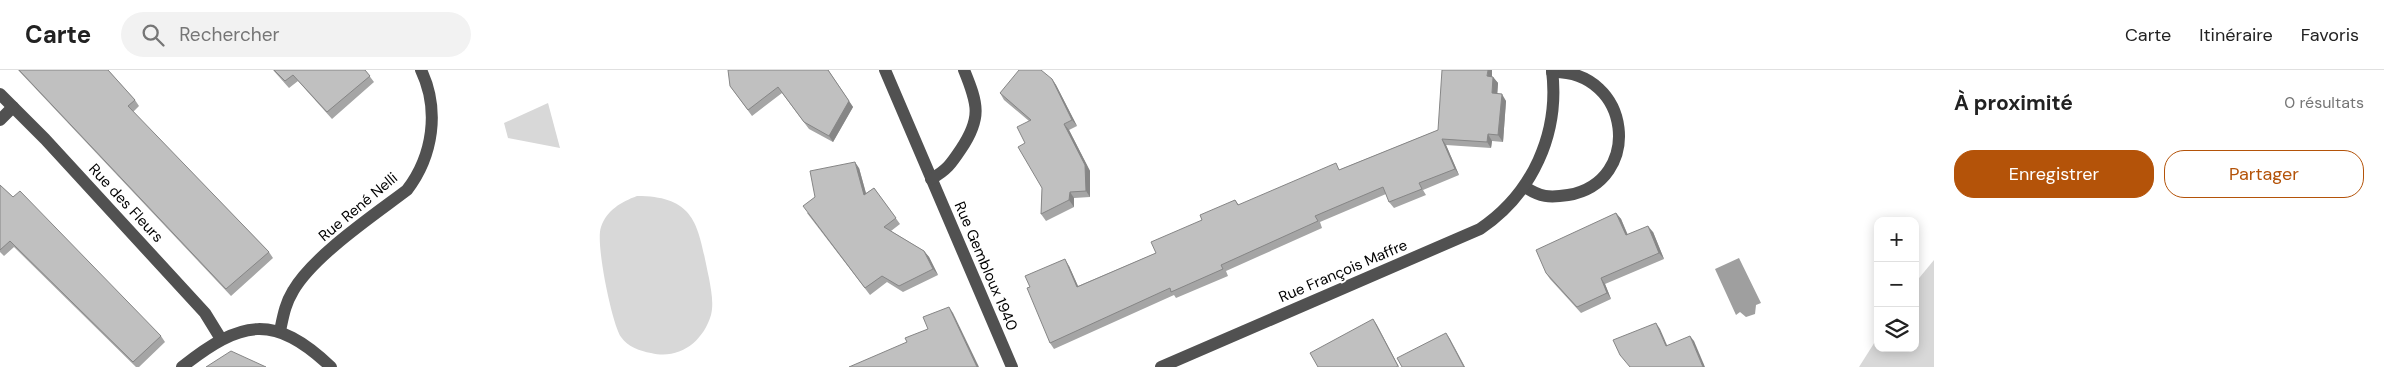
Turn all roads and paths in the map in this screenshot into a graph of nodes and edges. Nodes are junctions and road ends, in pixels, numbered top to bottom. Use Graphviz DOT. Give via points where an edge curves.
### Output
graph roads {
  1 [pos="421,70"];
  2 [pos="885,70"];
  3 [pos="964,70"];
  4 [pos="1552,71"];
  5 [pos="0,94"];
  6 [pos="13,107"];
  7 [pos="0,120"];
  8 [pos="931,178"];
  9 [pos="1525,187"];
  10 [pos="280,331"];
  11 [pos="221,339"];
  12 [pos="182,367"];
  13 [pos="331,367"];
  14 [pos="1012,367"];
  15 [pos="1162,367"];
  1 -- 10 [label="street, Rue René Nelli" via="428,88 432,118 428,148 416,177 406,190 304,275 285,306"];
  2 -- 8 [label="street, Rue Gembloux 1940"];
  3 -- 8 [label="street" via="974,99 974,126 946,171"];
  4 -- 9 [label="street, Rue François Maffre" via="1553,103 1549,134"];
  4 -- 9 [label="street, Rue François Maffre" via="1569,71 1590,78 1604,91 1615,108 1618,150 1609,169 1581,193 1538,196"];
  5 -- 6 [label="street, Rue des Fleurs"];
  6 -- 7 [label="street"];
  6 -- 11 [label="street, Rue des Fleurs" via="206,313"];
  8 -- 14 [label="street, Rue Gembloux 1940"];
  9 -- 15 [label="street, Rue François Maffre" via="1512,203 1480,229"];
  10 -- 11 [label="street" via="249,330"];
  10 -- 13 [label="street" via="298,339"];
  11 -- 12 [label="street"];
}
